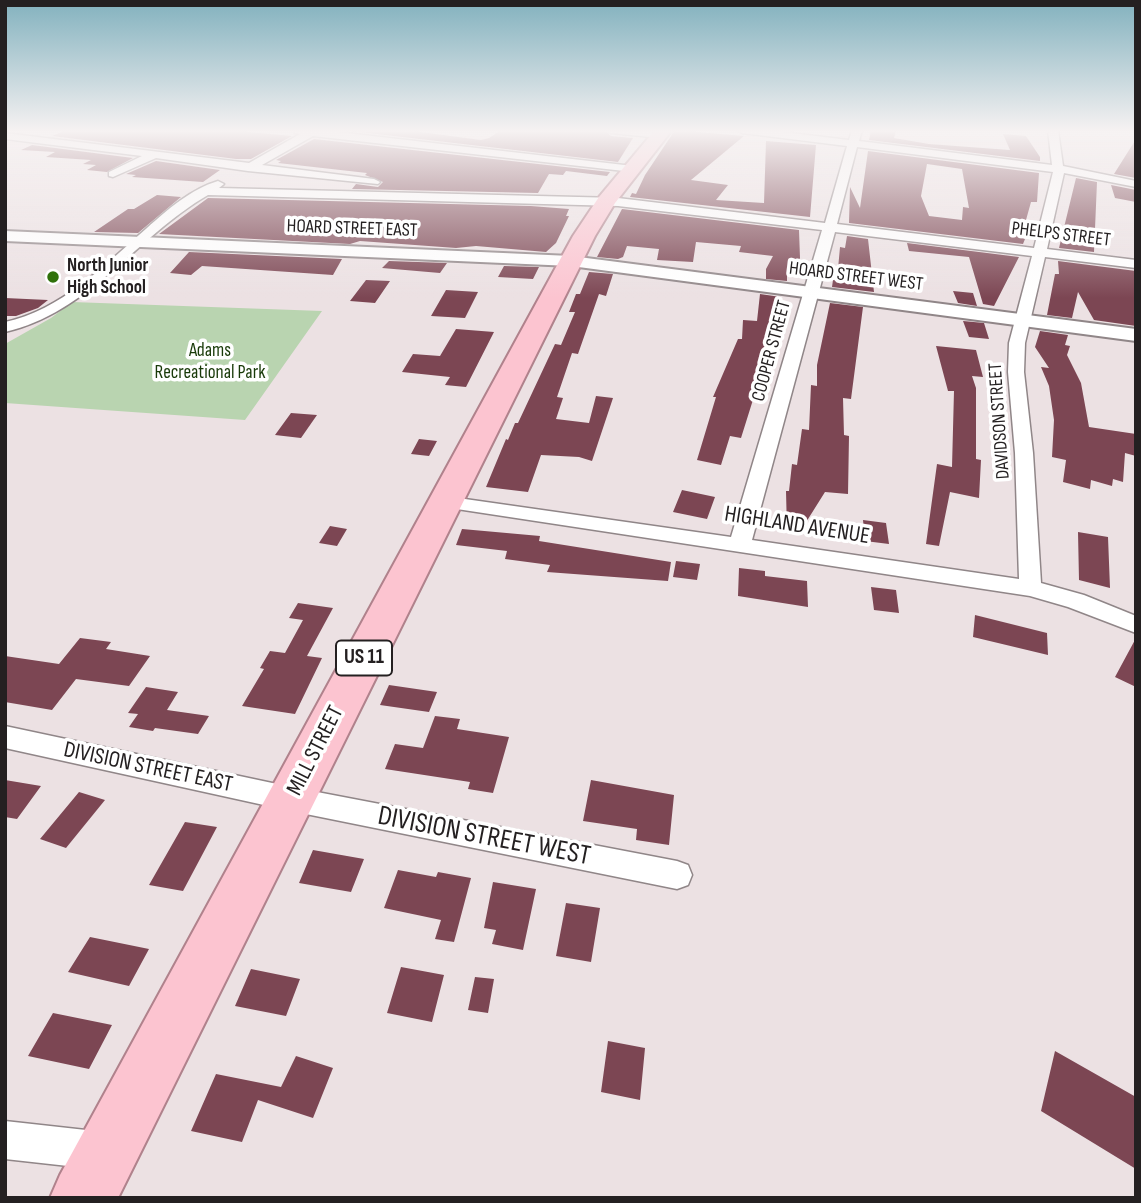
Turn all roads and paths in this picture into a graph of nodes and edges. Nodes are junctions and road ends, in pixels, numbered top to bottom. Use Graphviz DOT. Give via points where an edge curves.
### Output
graph roads {
  1 [pos="214,186"];
  2 [pos="404,186"];
  3 [pos="619,186"];
  4 [pos="841,186"];
  5 [pos="1055,186"];
  6 [pos="205,191"];
  7 [pos="442,196"];
  8 [pos="606,201"];
  9 [pos="829,226"];
  10 [pos="5,236"];
  11 [pos="139,241"];
  12 [pos="1040,252"];
  13 [pos="571,261"];
  14 [pos="1136,264"];
  15 [pos="810,292"];
  16 [pos="1023,320"];
  17 [pos="5,327"];
  18 [pos="1136,335"];
  19 [pos="444,502"];
  20 [pos="740,544"];
  21 [pos="1030,588"];
  22 [pos="1136,625"];
  23 [pos="5,737"];
  24 [pos="291,799"];
  25 [pos="677,875"];
  26 [pos="5,1140"];
  27 [pos="107,1151"];
  28 [pos="83,1198"];
  1 -- 6 [label="street"];
  2 -- 7 [label="street"];
  3 -- 8 [label="highway, MILL STREET / US 11"];
  4 -- 9 [label="street, COOPER STREET"];
  5 -- 12 [label="street, DAVIDSON STREET"];
  6 -- 7 [label="street"];
  6 -- 11 [label="street"];
  7 -- 8 [label="street, PHELPS STREET"];
  8 -- 9 [label="street, PHELPS STREET"];
  8 -- 13 [label="highway, MILL STREET / US 11"];
  9 -- 12 [label="street, PHELPS STREET"];
  9 -- 15 [label="street, COOPER STREET"];
  10 -- 11 [label="street, HOARD STREET EAST"];
  11 -- 13 [label="street, HOARD STREET EAST"];
  11 -- 17 [label="street" via="51,312 20,326"];
  12 -- 14 [label="street, PHELPS STREET"];
  12 -- 16 [label="street, DAVIDSON STREET"];
  13 -- 15 [label="street, HOARD STREET WEST"];
  13 -- 19 [label="highway, MILL STREET / US 11"];
  15 -- 16 [label="street, HOARD STREET WEST"];
  15 -- 20 [label="street, COOPER STREET"];
  16 -- 18 [label="street, HOARD STREET WEST"];
  16 -- 21 [label="street, DAVIDSON STREET" via="1016,372"];
  19 -- 20 [label="street, HIGHLAND AVENUE"];
  19 -- 24 [label="highway, MILL STREET / US 11"];
  20 -- 21 [label="street, HIGHLAND AVENUE"];
  21 -- 22 [label="street, HIGHLAND AVENUE"];
  23 -- 24 [label="street, DIVISION STREET EAST"];
  24 -- 25 [label="street, DIVISION STREET WEST"];
  24 -- 27 [label="highway, MILL STREET / US 11"];
  26 -- 27 [label="street"];
  27 -- 28 [label="highway, MILL STREET / US 11"];
}
